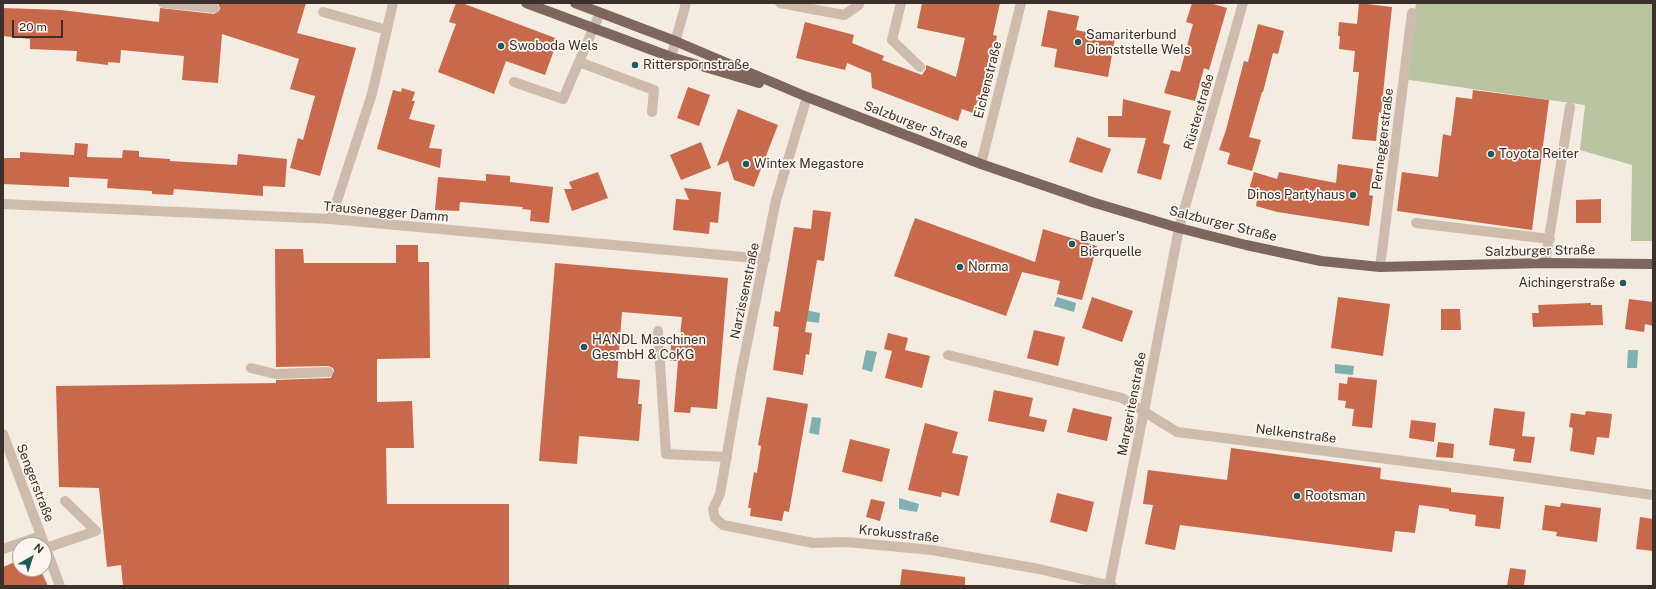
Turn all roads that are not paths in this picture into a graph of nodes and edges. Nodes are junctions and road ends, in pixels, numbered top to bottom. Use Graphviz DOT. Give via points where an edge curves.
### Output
graph roads {
  1 [pos="163,3"];
  2 [pos="393,3"];
  3 [pos="526,3"];
  4 [pos="575,3"];
  5 [pos="686,3"];
  6 [pos="780,3"];
  7 [pos="859,3"];
  8 [pos="901,3"];
  9 [pos="1021,3"];
  10 [pos="1243,3"];
  11 [pos="214,8"];
  12 [pos="323,12"];
  13 [pos="600,12"];
  14 [pos="1412,13"];
  15 [pos="594,27"];
  16 [pos="387,30"];
  17 [pos="675,41"];
  18 [pos="671,57"];
  19 [pos="579,62"];
  20 [pos="920,68"];
  21 [pos="514,82"];
  22 [pos="807,97"];
  23 [pos="1570,107"];
  24 [pos="652,112"];
  25 [pos="981,164"];
  26 [pos="3,204"];
  27 [pos="331,219"];
  28 [pos="1416,223"];
  29 [pos="1179,228"];
  30 [pos="1550,239"];
  31 [pos="765,259"];
  32 [pos="1545,263"];
  33 [pos="1653,264"];
  34 [pos="1380,267"];
  35 [pos="658,331"];
  36 [pos="948,355"];
  37 [pos="251,368"];
  38 [pos="328,372"];
  39 [pos="1144,411"];
  40 [pos="3,434"];
  41 [pos="727,457"];
  42 [pos="720,494"];
  43 [pos="1653,495"];
  44 [pos="64,500"];
  45 [pos="41,536"];
  46 [pos="52,546"];
  47 [pos="3,549"];
  48 [pos="52,564"];
  49 [pos="60,586"];
  50 [pos="1110,586"];
  1 -- 11 [label="street"];
  2 -- 16 [label="street"];
  3 -- 15 [label="main road, Salzburger Straße"];
  4 -- 13 [label="main road, Salzburger Straße"];
  5 -- 17 [label="street"];
  6 -- 7 [label="street" via="844,15"];
  8 -- 20 [label="street" via="892,40"];
  9 -- 25 [label="street, Eichenstraße"];
  10 -- 29 [label="street, Rüsterstraße"];
  12 -- 16 [label="street"];
  13 -- 15 [label="street"];
  13 -- 17 [label="main road, Salzburger Straße"];
  14 -- 34 [label="street, Perneggerstraße"];
  15 -- 18 [label="main road, Salzburger Straße"];
  15 -- 19 [label="street"];
  16 -- 27 [label="street" via="372,94"];
  17 -- 18 [label="street"];
  17 -- 22 [label="main road, Salzburger Straße"];
  18 -- 22 [label="main road, Salzburger Straße"];
  19 -- 21 [label="street" via="563,99"];
  19 -- 24 [label="street" via="654,90"];
  22 -- 25 [label="main road, Salzburger Straße"];
  22 -- 31 [label="street, Narzissenstraße" via="776,200"];
  23 -- 30 [label="street"];
  25 -- 29 [label="main road, Salzburger Straße"];
  26 -- 27 [label="street, Trausenegger Damm"];
  27 -- 31 [label="street, Trausenegger Damm"];
  28 -- 30 [label="street"];
  29 -- 34 [label="main road, Salzburger Straße" via="1321,260"];
  29 -- 39 [label="street, Margeritenstraße"];
  30 -- 32 [label="street"];
  31 -- 41 [label="street, Narzissenstraße" via="741,373"];
  32 -- 33 [label="main road, Salzburger Straße"];
  32 -- 34 [label="main road, Salzburger Straße"];
  35 -- 41 [label="street" via="666,454"];
  36 -- 39 [label="street, Nelkenstraße" via="1122,398"];
  37 -- 38 [label="street" via="275,374"];
  39 -- 43 [label="street, Nelkenstraße" via="1177,432"];
  39 -- 50 [label="street, Margeritenstraße"];
  40 -- 45 [label="street, Sengerstraße"];
  41 -- 42 [label="street, Narzissenstraße"];
  42 -- 50 [label="street, Krokusstraße" via="713,509 715,518 723,525 813,543 846,542 932,550 1040,569"];
  44 -- 46 [label="street" via="96,531"];
  45 -- 47 [label="street"];
  48 -- 49 [label="street, Sengerstraße"];
}
